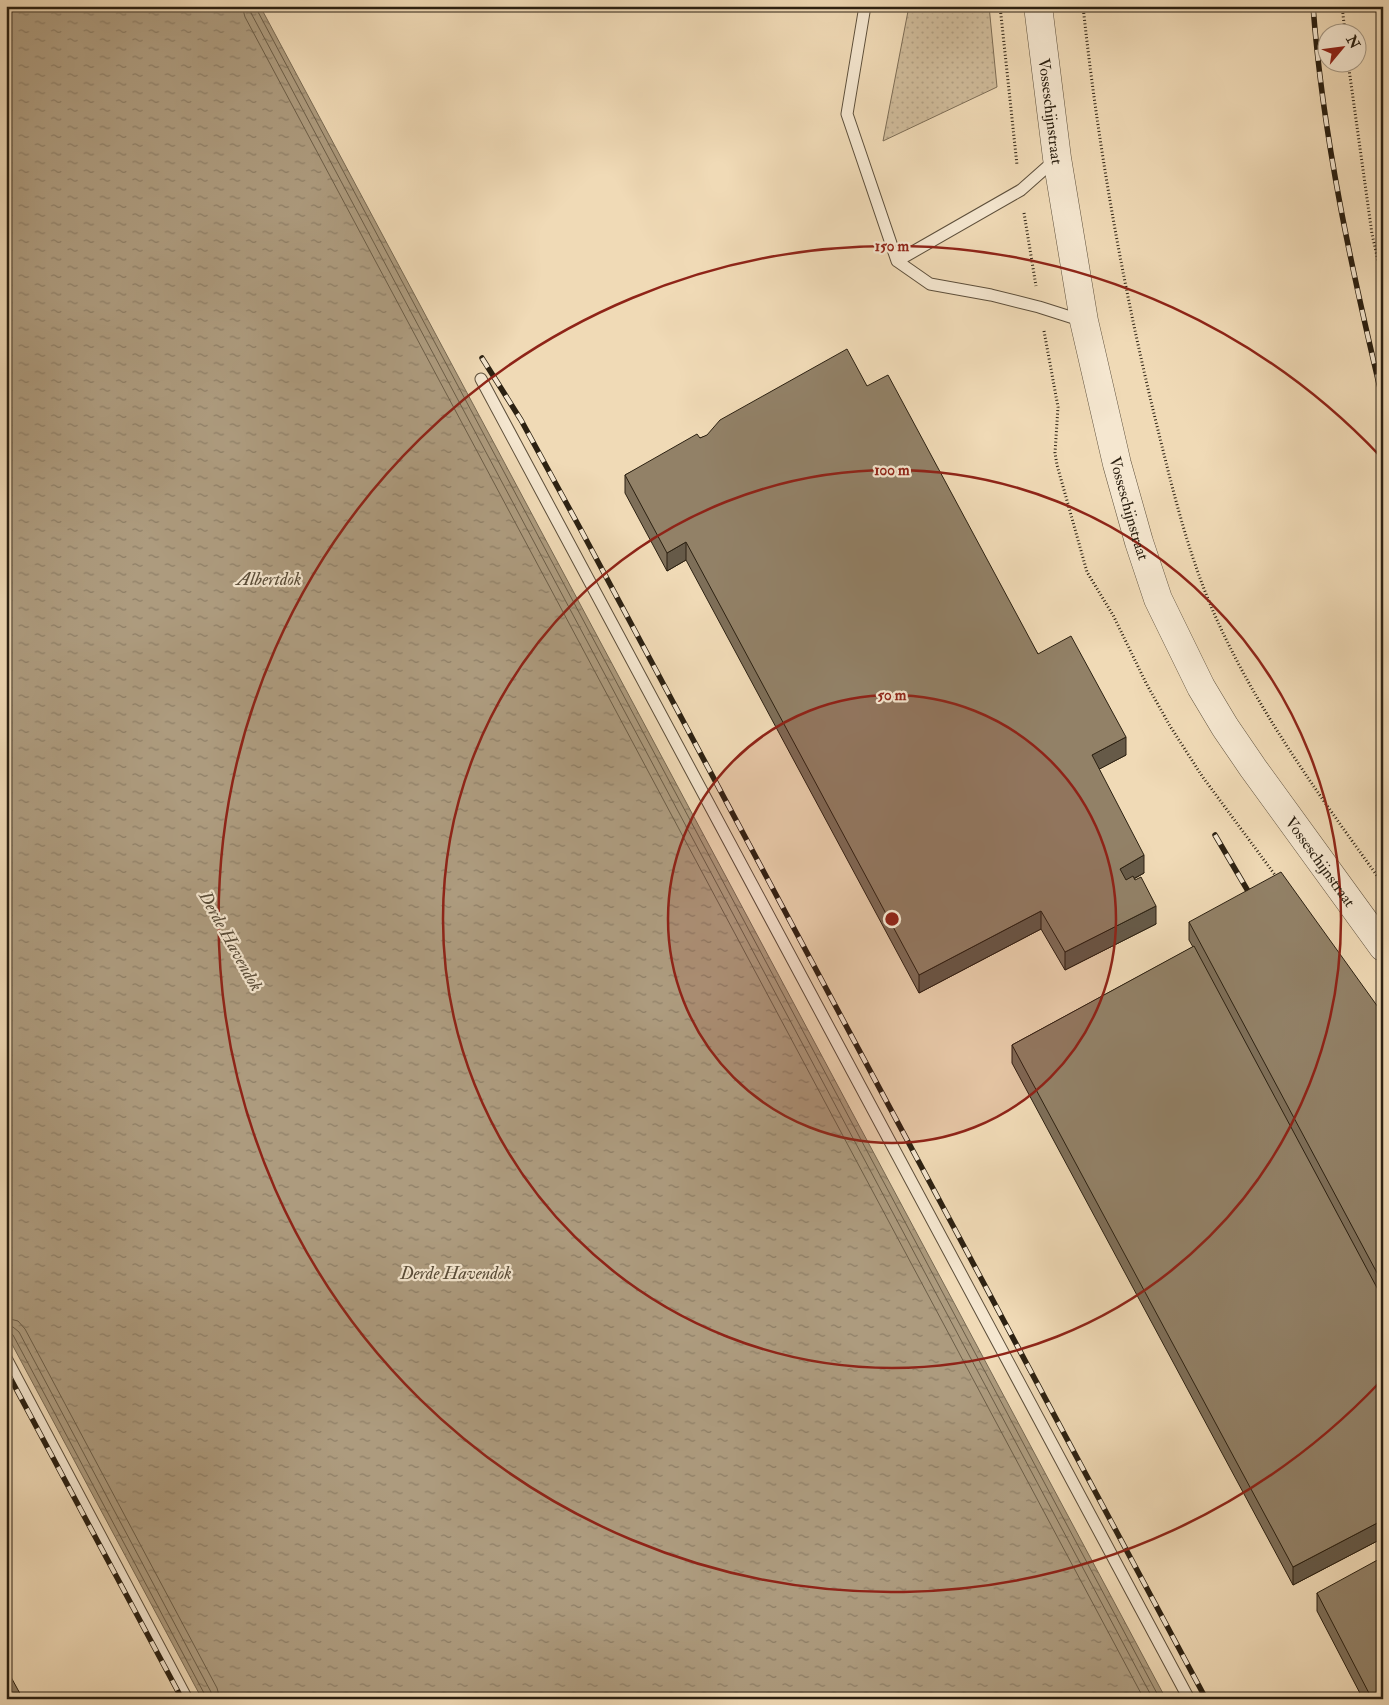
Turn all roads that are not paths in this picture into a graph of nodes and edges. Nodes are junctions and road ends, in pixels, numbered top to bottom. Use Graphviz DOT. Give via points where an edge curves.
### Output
graph roads {
  1 [pos="866,6"];
  2 [pos="1038,6"];
  3 [pos="1057,158"];
  4 [pos="897,261"];
  5 [pos="1084,321"];
  6 [pos="481,378"];
  7 [pos="1383,947"];
  8 [pos="6,1358"];
  9 [pos="187,1699"];
  10 [pos="1190,1699"];
  1 -- 4 [label="lane" via="847,114"];
  2 -- 3 [label="street, Vosseschijnstraat"];
  3 -- 4 [label="lane" via="1021,190"];
  3 -- 5 [label="street, Vosseschijnstraat"];
  4 -- 5 [label="lane" via="930,284 991,295"];
  5 -- 7 [label="street, Vosseschijnstraat" via="1117,464 1139,542 1158,599 1180,646 1225,727"];
  6 -- 10 [label="lane"];
  8 -- 9 [label="lane"];
}
